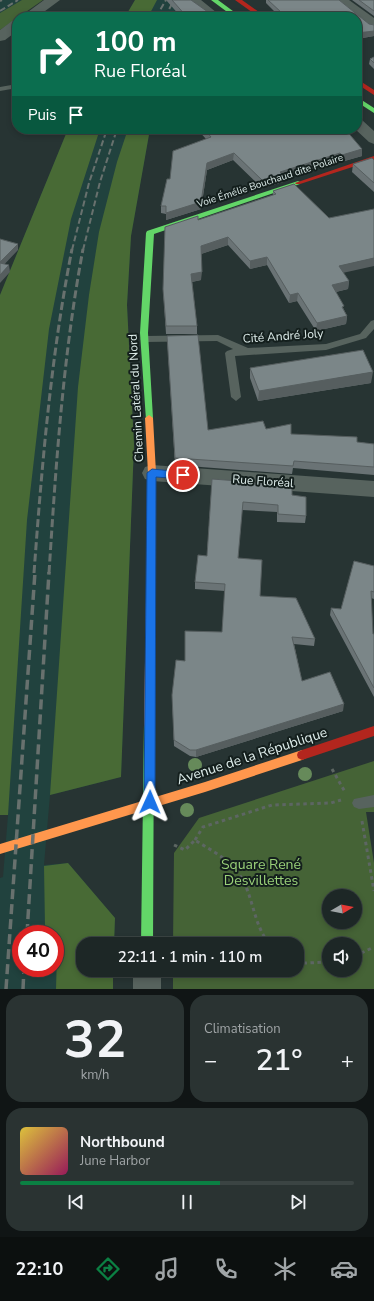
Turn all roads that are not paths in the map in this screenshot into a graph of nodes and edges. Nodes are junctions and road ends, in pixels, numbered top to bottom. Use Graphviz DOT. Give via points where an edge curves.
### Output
graph roads {
  1 [pos="53,0"];
  2 [pos="192,0"];
  3 [pos="214,0"];
  4 [pos="238,0"];
  5 [pos="341,0"];
  6 [pos="35,12"];
  7 [pos="208,12"];
  8 [pos="231,12"];
  9 [pos="255,12"];
  10 [pos="357,12"];
  11 [pos="362,16"];
  12 [pos="374,25"];
  13 [pos="12,28"];
  14 [pos="0,37"];
  15 [pos="362,85"];
  16 [pos="12,87"];
  17 [pos="0,89"];
  18 [pos="374,93"];
  19 [pos="362,103"];
  20 [pos="374,111"];
  21 [pos="362,128"];
  22 [pos="374,139"];
  23 [pos="374,158"];
  24 [pos="150,233"];
  25 [pos="374,323"];
  26 [pos="144,339"];
  27 [pos="247,352"];
  28 [pos="236,397"];
  29 [pos="152,473"];
  30 [pos="374,489"];
  31 [pos="374,731"];
  32 [pos="374,801"];
  33 [pos="150,802"];
  34 [pos="359,803"];
  35 [pos="0,849"];
  36 [pos="147,937"];
  37 [pos="147,977"];
  38 [pos="147,989"];
  1 -- 6 [label="street"];
  2 -- 7 [label="street"];
  3 -- 8 [label="street"];
  4 -- 9 [label="street"];
  5 -- 10 [label="street"];
  11 -- 12 [label="street"];
  13 -- 14 [label="street"];
  15 -- 18 [label="street"];
  16 -- 17 [label="lane"];
  19 -- 20 [label="street"];
  21 -- 22 [label="street"];
  23 -- 24 [label="street, Voie Émélie Bouchaud dite Polaire"];
  24 -- 26 [label="street, Chemin Latéral du Nord"];
  25 -- 27 [label="lane, Cité André Joly" via="363,336 326,347"];
  26 -- 27 [label="lane" via="218,338"];
  26 -- 29 [label="street, Chemin Latéral du Nord"];
  27 -- 28 [label="lane, Cité André Joly" via="230,354"];
  29 -- 30 [label="street, Rue Floréal"];
  29 -- 33 [label="street, Chemin Latéral du Nord"];
  31 -- 33 [label="street, Avenue de la République"];
  32 -- 34 [label="lane"];
  33 -- 35 [label="street, Avenue de la République"];
  33 -- 36 [label="street, Chemin Latéral du Nord"];
  37 -- 38 [label="street"];
}
